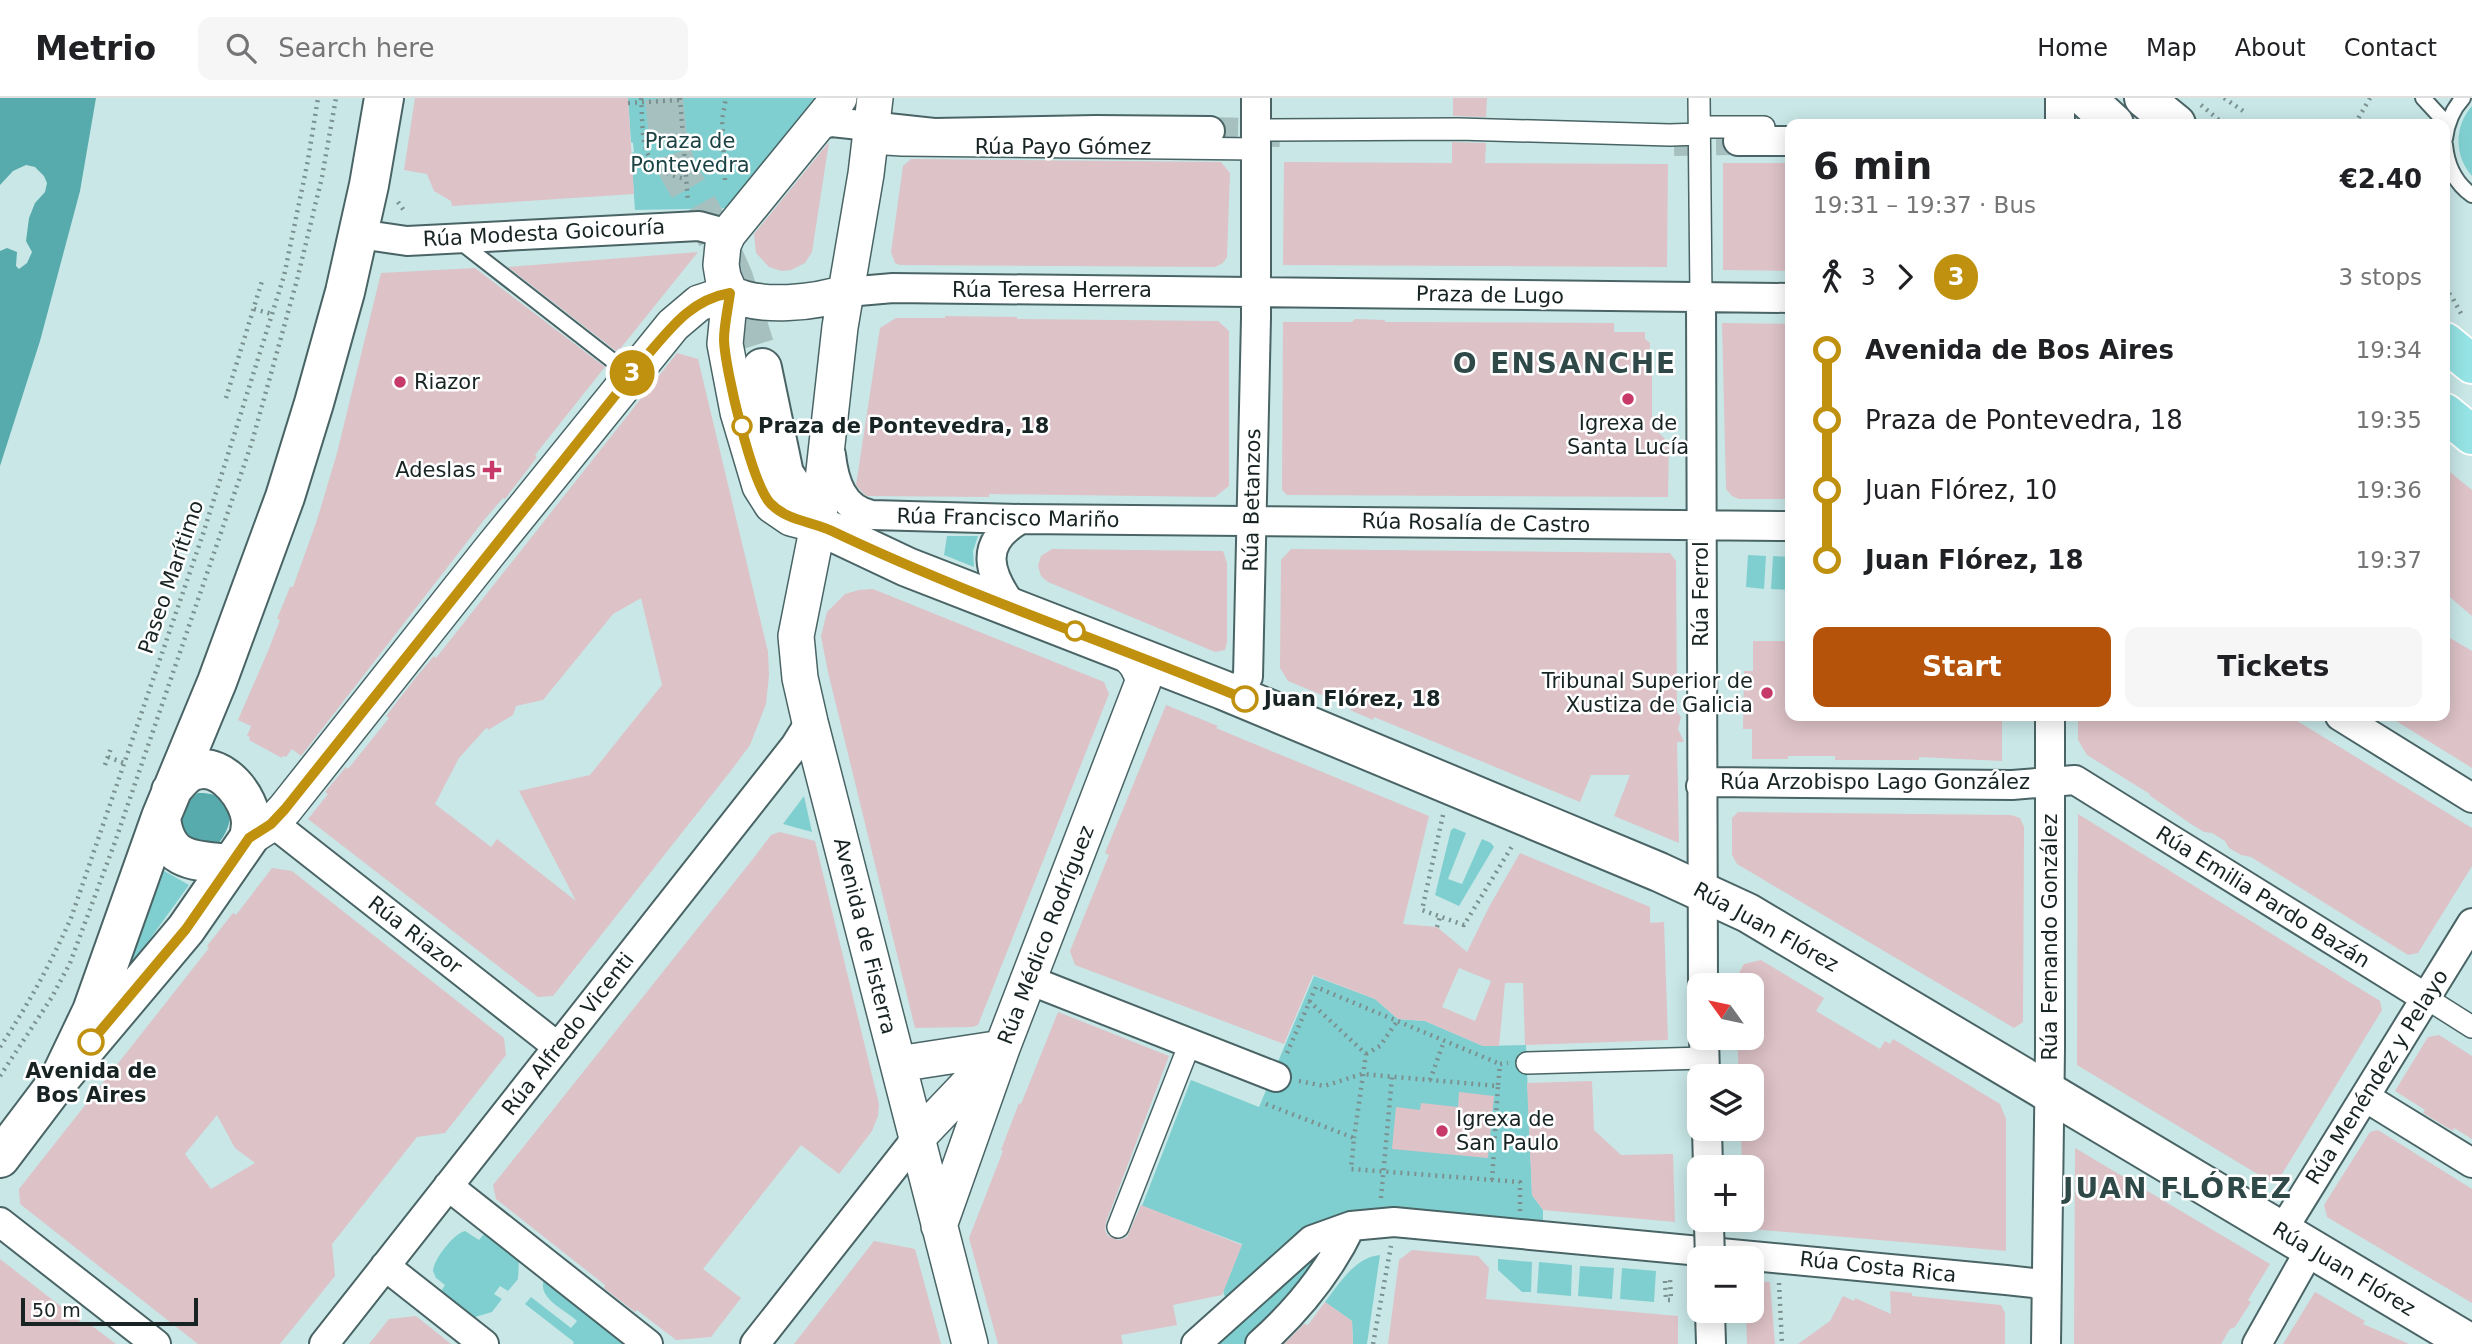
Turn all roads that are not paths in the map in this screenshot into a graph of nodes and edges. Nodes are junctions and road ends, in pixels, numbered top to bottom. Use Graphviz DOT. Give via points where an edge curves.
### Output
graph roads {
  1 [pos="384,98"];
  2 [pos="838,98"];
  3 [pos="1256,98"];
  4 [pos="1699,98"];
  5 [pos="2060,98"];
  6 [pos="2086,98"];
  7 [pos="2104,98"];
  8 [pos="2144,98"];
  9 [pos="2156,98"];
  10 [pos="2423,98"];
  11 [pos="2463,98"];
  12 [pos="2060,119"];
  13 [pos="2110,119"];
  14 [pos="2114,119"];
  15 [pos="2170,119"];
  16 [pos="2172,119"];
  17 [pos="2438,119"];
  18 [pos="876,121"];
  19 [pos="2450,121"];
  20 [pos="817,125"];
  21 [pos="1785,127"];
  22 [pos="1700,130"];
  23 [pos="1210,131"];
  24 [pos="1256,139"];
  25 [pos="1738,141"];
  26 [pos="1785,141"];
  27 [pos="2450,167"];
  28 [pos="2472,194"];
  29 [pos="359,234"];
  30 [pos="728,234"];
  31 [pos="455,238"];
  32 [pos="847,292"];
  33 [pos="1257,292"];
  34 [pos="730,293"];
  35 [pos="1701,298"];
  36 [pos="1785,298"];
  37 [pos="2454,331"];
  38 [pos="2472,364"];
  39 [pos="762,368"];
  40 [pos="631,375"];
  41 [pos="2450,417"];
  42 [pos="828,427"];
  43 [pos="2472,435"];
  44 [pos="1021,519"];
  45 [pos="1252,520"];
  46 [pos="818,525"];
  47 [pos="1701,526"];
  48 [pos="1785,526"];
  49 [pos="1013,607"];
  50 [pos="1123,650"];
  51 [pos="217,682"];
  52 [pos="1223,690"];
  53 [pos="2050,721"];
  54 [pos="2348,721"];
  55 [pos="810,722"];
  56 [pos="2050,781"];
  57 [pos="1701,786"];
  58 [pos="237,788"];
  59 [pos="2472,799"];
  60 [pos="166,804"];
  61 [pos="243,852"];
  62 [pos="1701,890"];
  63 [pos="2472,923"];
  64 [pos="138,967"];
  65 [pos="1703,973"];
  66 [pos="1029,980"];
  67 [pos="2426,998"];
  68 [pos="2472,1027"];
  69 [pos="1190,1043"];
  70 [pos="558,1047"];
  71 [pos="1002,1048"];
  72 [pos="1704,1057"];
  73 [pos="1527,1063"];
  74 [pos="898,1064"];
  75 [pos="1282,1065"];
  76 [pos="60,1080"];
  77 [pos="2049,1092"];
  78 [pos="2365,1097"];
  79 [pos="916,1139"];
  80 [pos="0,1158"];
  81 [pos="2472,1163"];
  82 [pos="448,1186"];
  83 [pos="0,1222"];
  84 [pos="939,1226"];
  85 [pos="1351,1226"];
  86 [pos="1118,1227"];
  87 [pos="1710,1239"];
  88 [pos="2296,1240"];
  89 [pos="385,1266"];
  90 [pos="2046,1287"];
  91 [pos="1710,1323"];
  92 [pos="156,1344"];
  93 [pos="324,1344"];
  94 [pos="484,1344"];
  95 [pos="648,1344"];
  96 [pos="755,1344"];
  97 [pos="970,1344"];
  98 [pos="1196,1344"];
  99 [pos="1260,1344"];
  100 [pos="1711,1344"];
  101 [pos="2046,1344"];
  102 [pos="2257,1344"];
  103 [pos="2471,1344"];
  1 -- 29 [label="main road"];
  2 -- 20 [label="street"];
  3 -- 24 [label="street"];
  4 -- 22 [label="street"];
  5 -- 12 [label="street"];
  6 -- 13 [label="main road"];
  7 -- 14 [label="main road"];
  8 -- 15 [label="main road"];
  9 -- 16 [label="main road"];
  10 -- 17 [label="lane"];
  11 -- 19 [label="lane"];
  18 -- 20 [label="street"];
  18 -- 23 [label="street, Rúa Payo Gómez" via="934,133"];
  18 -- 24 [label="street, Rúa Payo Gómez" via="1037,147"];
  18 -- 32 [label="street"];
  20 -- 30 [label="street"];
  21 -- 22 [label="street"];
  22 -- 24 [label="street" via="1459,128"];
  22 -- 35 [label="street"];
  24 -- 33 [label="street"];
  25 -- 26 [label="street"];
  27 -- 28 [label="lane"];
  29 -- 31 [label="street, Rúa Modesta Goicouría" via="407,240"];
  29 -- 51 [label="main road" via="285,497"];
  30 -- 31 [label="street, Rúa Modesta Goicouría" via="707,227 678,226"];
  30 -- 34 [label="street" via="720,265"];
  31 -- 40 [label="lane"];
  32 -- 33 [label="street, Rúa Teresa Herrera"];
  32 -- 34 [label="street" via="770,302"];
  32 -- 42 [label="street"];
  33 -- 35 [label="street, Praza de Lugo"];
  33 -- 45 [label="street, Rúa Betanzos"];
  34 -- 40 [label="street" via="699,303 683,315"];
  34 -- 46 [label="street" via="724,334 728,368 760,486 772,505 791,518"];
  35 -- 36 [label="street, Praza de Lugo"];
  35 -- 47 [label="street, Rúa Ferrol"];
  37 -- 38 [label="main road"];
  39 -- 46 [label="main road" via="784,474"];
  40 -- 61 [label="street"];
  41 -- 43 [label="main road"];
  42 -- 44 [label="street, Rúa Francisco Mariño" via="836,480 850,506 862,513"];
  42 -- 46 [label="street"];
  44 -- 45 [label="street, Rúa Francisco Mariño"];
  44 -- 49 [label="street" via="1001,533 990,560 1000,589"];
  45 -- 47 [label="street, Rúa Rosalía de Castro"];
  45 -- 52 [label="street, Rúa Betanzos" via="1248,677 1241,687"];
  46 -- 49 [label="main road, Rúa Juan Flórez" via="907,567"];
  46 -- 55 [label="street, Avenida de Fisterra" via="796,636"];
  47 -- 48 [label="street, Rúa Rosalía de Castro"];
  47 -- 57 [label="street, Rúa Ferrol"];
  49 -- 50 [label="main road, Rúa Juan Flórez"];
  50 -- 52 [label="main road, Rúa Juan Flórez"];
  50 -- 66 [label="street, Rúa Médico Rodríguez" via="1136,662 1143,682"];
  51 -- 58 [label="main road" via="220,734"];
  51 -- 60 [label="main road"];
  52 -- 62 [label="main road, Rúa Juan Flórez"];
  53 -- 56 [label="street, Rúa Fernando González"];
  54 -- 59 [label="street"];
  55 -- 70 [label="street, Rúa Alfredo Vicenti"];
  55 -- 74 [label="street, Avenida de Fisterra"];
  56 -- 57 [label="street, Rúa Arzobispo Lago González" via="2012,785 1711,782"];
  56 -- 67 [label="street, Rúa Emilia Pardo Bazán" via="2075,780"];
  56 -- 77 [label="street, Rúa Fernando González"];
  57 -- 62 [label="street, Rúa Ferrol"];
  58 -- 60 [label="main road" via="220,774 196,769 183,777"];
  58 -- 61 [label="main road" via="251,821"];
  60 -- 61 [label="main road" via="162,831 178,854 191,860"];
  60 -- 76 [label="main road" via="92,1011"];
  61 -- 64 [label="lane" via="193,899"];
  61 -- 70 [label="street, Rúa Riazor" via="284,831"];
  61 -- 76 [label="main road" via="186,929"];
  62 -- 65 [label="street, Rúa Ferrol"];
  62 -- 77 [label="main road, Rúa Juan Flórez" via="1748,913"];
  63 -- 67 [label="street, Rúa Menéndez y Pelayo"];
  66 -- 69 [label="street"];
  66 -- 71 [label="street, Rúa Médico Rodríguez"];
  67 -- 68 [label="street, Rúa Emilia Pardo Bazán"];
  67 -- 78 [label="street, Rúa Menéndez y Pelayo"];
  69 -- 75 [label="street"];
  69 -- 86 [label="street"];
  70 -- 82 [label="street, Rúa Alfredo Vicenti"];
  71 -- 74 [label="street"];
  71 -- 79 [label="street"];
  71 -- 84 [label="street, Rúa Médico Rodríguez"];
  72 -- 73 [label="street"];
  74 -- 79 [label="street, Avenida de Fisterra"];
  76 -- 80 [label="main road"];
  77 -- 88 [label="main road, Rúa Juan Flórez"];
  77 -- 90 [label="street, Rúa Fernando González"];
  78 -- 81 [label="street"];
  78 -- 88 [label="street, Rúa Menéndez y Pelayo"];
  79 -- 84 [label="street, Avenida de Fisterra"];
  79 -- 96 [label="street"];
  82 -- 89 [label="street, Rúa Alfredo Vicenti"];
  82 -- 95 [label="street"];
  83 -- 92 [label="street"];
  84 -- 97 [label="street, Avenida de Fisterra"];
  85 -- 87 [label="street, Rúa Costa Rica" via="1394,1222"];
  85 -- 98 [label="street, Rúa Costa Rica" via="1312,1240"];
  85 -- 99 [label="street" via="1335,1259 1296,1311"];
  87 -- 90 [label="street, Rúa Costa Rica" via="1780,1257"];
  88 -- 102 [label="street, Rúa Menéndez y Pelayo"];
  88 -- 103 [label="main road, Rúa Juan Flórez"];
  89 -- 93 [label="street, Rúa Alfredo Vicenti"];
  89 -- 94 [label="street"];
  90 -- 101 [label="street, Rúa Fernando González"];
  91 -- 100 [label="street"];
}
